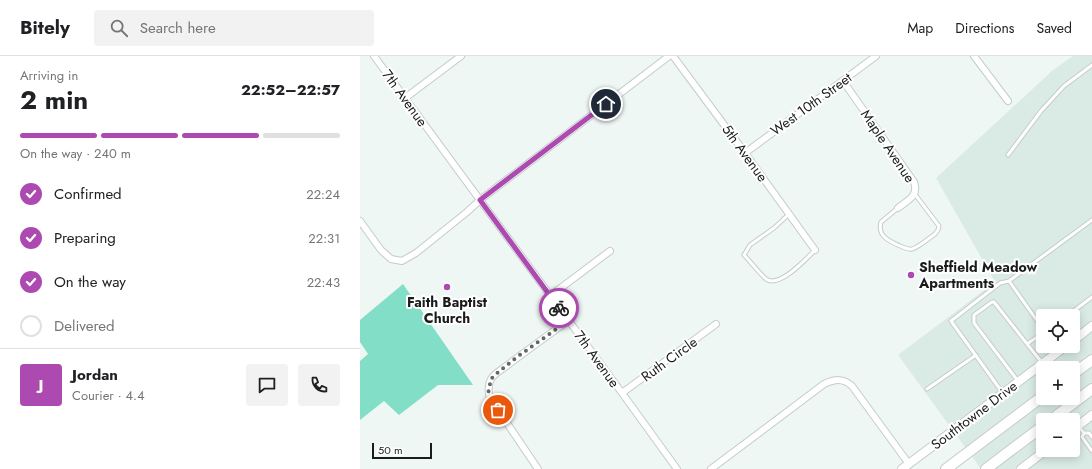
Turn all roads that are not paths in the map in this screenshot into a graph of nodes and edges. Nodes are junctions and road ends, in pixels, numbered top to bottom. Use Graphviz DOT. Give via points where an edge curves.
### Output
graph roads {
  1 [pos="374,56"];
  2 [pos="461,56"];
  3 [pos="669,56"];
  4 [pos="673,56"];
  5 [pos="876,56"];
  6 [pos="974,56"];
  7 [pos="1092,65"];
  8 [pos="843,81"];
  9 [pos="405,98"];
  10 [pos="1008,102"];
  11 [pos="745,152"];
  12 [pos="1008,155"];
  13 [pos="914,193"];
  14 [pos="480,200"];
  15 [pos="898,208"];
  16 [pos="789,214"];
  17 [pos="1092,220"];
  18 [pos="360,221"];
  19 [pos="815,250"];
  20 [pos="610,251"];
  21 [pos="1009,281"];
  22 [pos="550,296"];
  23 [pos="1092,298"];
  24 [pos="1076,309"];
  25 [pos="1036,319"];
  26 [pos="569,320"];
  27 [pos="716,324"];
  28 [pos="1092,326"];
  29 [pos="1080,335"];
  30 [pos="1036,338"];
  31 [pos="1028,344"];
  32 [pos="1055,353"];
  33 [pos="976,355"];
  34 [pos="1092,360"];
  35 [pos="1041,361"];
  36 [pos="1046,361"];
  37 [pos="1036,369"];
  38 [pos="1080,369"];
  39 [pos="1018,382"];
  40 [pos="927,389"];
  41 [pos="1092,389"];
  42 [pos="622,393"];
  43 [pos="1003,393"];
  44 [pos="1036,401"];
  45 [pos="1060,413"];
  46 [pos="1092,415"];
  47 [pos="1080,424"];
  48 [pos="1080,430"];
  49 [pos="1036,431"];
  50 [pos="1084,432"];
  51 [pos="1092,437"];
  52 [pos="1092,451"];
  53 [pos="1037,457"];
  54 [pos="906,466"];
  55 [pos="538,469"];
  56 [pos="676,469"];
  57 [pos="711,469"];
  58 [pos="946,469"];
  59 [pos="986,469"];
  60 [pos="1021,469"];
  1 -- 9 [label="street, 7th Avenue"];
  2 -- 9 [label="street"];
  3 -- 14 [label="street"];
  4 -- 11 [label="street, 5th Avenue"];
  5 -- 8 [label="street, West 10th Street"];
  6 -- 10 [label="street"];
  7 -- 12 [label="lane" via="1064,86 1041,111"];
  8 -- 11 [label="street, West 10th Street"];
  8 -- 13 [label="street, Maple Avenue" via="911,176 916,186"];
  9 -- 14 [label="street, 7th Avenue"];
  11 -- 16 [label="street, 5th Avenue"];
  13 -- 15 [label="street, Maple Avenue"];
  13 -- 15 [label="lane" via="939,226 935,234 912,249 906,249 886,239 880,230 881,222"];
  14 -- 18 [label="street" via="416,253 402,261 391,259 381,250"];
  14 -- 22 [label="street, 7th Avenue"];
  16 -- 19 [label="street, 5th Avenue"];
  16 -- 19 [label="lane" via="750,245 744,255 766,279 773,281 785,276"];
  17 -- 21 [label="lane"];
  20 -- 22 [label="street"];
  21 -- 25 [label="lane"];
  21 -- 33 [label="lane" via="1000,283 951,321"];
  22 -- 26 [label="street, 7th Avenue"];
  23 -- 24 [label="lane"];
  26 -- 42 [label="street, 7th Avenue"];
  26 -- 55 [label="street" via="491,379 488,394 490,398"];
  27 -- 42 [label="street, Ruth Circle"];
  28 -- 29 [label="street"];
  30 -- 31 [label="lane"];
  31 -- 35 [label="lane"];
  31 -- 39 [label="lane" via="994,302 974,315 974,323"];
  32 -- 36 [label="street, Southtowne Drive"];
  33 -- 40 [label="lane"];
  33 -- 43 [label="lane"];
  34 -- 38 [label="main road"];
  37 -- 39 [label="street, Southtowne Drive"];
  39 -- 43 [label="street, Southtowne Drive"];
  41 -- 45 [label="main road"];
  42 -- 56 [label="street, 7th Avenue"];
  43 -- 54 [label="street, Southtowne Drive"];
  44 -- 58 [label="main road"];
  46 -- 47 [label="street"];
  48 -- 50 [label="lane"];
  49 -- 59 [label="main road"];
  50 -- 51 [label="lane"];
  50 -- 52 [label="lane" via="1082,437"];
  53 -- 60 [label="street"];
  54 -- 57 [label="street" via="852,386 841,380 824,384"];
}
